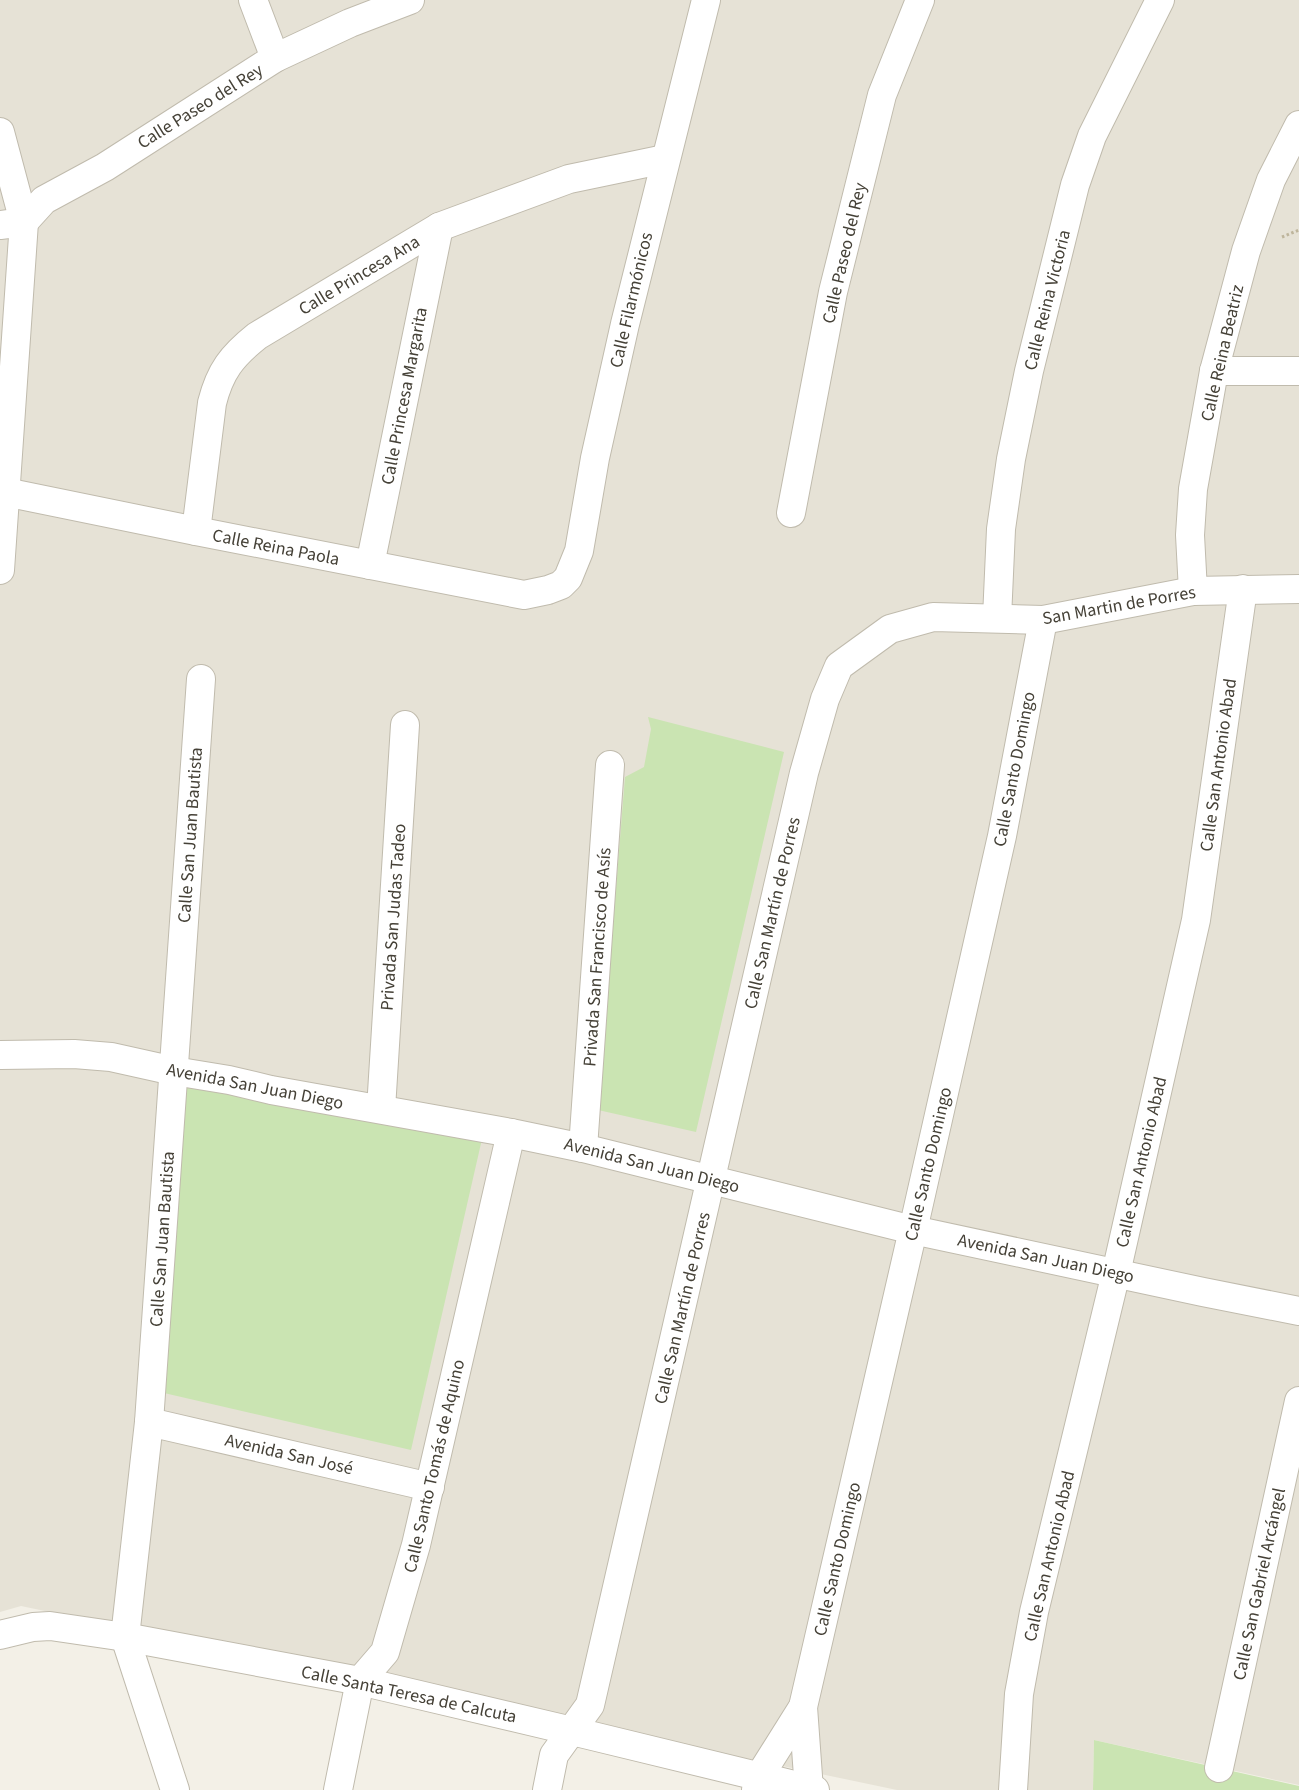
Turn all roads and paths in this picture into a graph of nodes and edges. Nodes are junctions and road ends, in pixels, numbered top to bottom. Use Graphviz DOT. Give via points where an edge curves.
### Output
graph roads {
  1 [pos="253,0"];
  2 [pos="410,0"];
  3 [pos="706,0"];
  4 [pos="920,0"];
  5 [pos="1160,0"];
  6 [pos="275,58"];
  7 [pos="1299,125"];
  8 [pos="0,132"];
  9 [pos="665,159"];
  10 [pos="12,223"];
  11 [pos="439,227"];
  12 [pos="1214,371"];
  13 [pos="1299,371"];
  14 [pos="5,492"];
  15 [pos="791,513"];
  16 [pos="196,532"];
  17 [pos="370,565"];
  18 [pos="0,570"];
  19 [pos="1243,589"];
  20 [pos="1299,589"];
  21 [pos="548,590"];
  22 [pos="1193,591"];
  23 [pos="998,618"];
  24 [pos="1043,620"];
  25 [pos="201,679"];
  26 [pos="824,699"];
  27 [pos="404,726"];
  28 [pos="610,766"];
  29 [pos="0,1055"];
  30 [pos="174,1071"];
  31 [pos="381,1109"];
  32 [pos="511,1133"];
  33 [pos="583,1148"];
  34 [pos="711,1179"];
  35 [pos="913,1230"];
  36 [pos="1116,1273"];
  37 [pos="1299,1311"];
  38 [pos="1299,1401"];
  39 [pos="149,1422"];
  40 [pos="430,1487"];
  41 [pos="0,1635"];
  42 [pos="125,1637"];
  43 [pos="360,1681"];
  44 [pos="803,1707"];
  45 [pos="572,1731"];
  46 [pos="1219,1768"];
  47 [pos="758,1784"];
  48 [pos="175,1790"];
  49 [pos="338,1790"];
  50 [pos="547,1790"];
  51 [pos="811,1790"];
  52 [pos="1013,1790"];
  1 -- 6 [label="street"];
  2 -- 6 [label="street, Calle Paseo del Rey" via="350,23"];
  3 -- 9 [label="street, Calle Filarmónicos"];
  4 -- 15 [label="street, Calle Paseo del Rey" via="882,95 856,198 833,292"];
  5 -- 23 [label="street, Calle Reina Victoria" via="1092,136 1075,185 1011,459 1001,529"];
  6 -- 10 [label="street, Calle Paseo del Rey"];
  7 -- 12 [label="street, Calle Reina Beatriz" via="1271,180 1246,251"];
  8 -- 10 [label="street"];
  9 -- 11 [label="street, Calle Princesa Ana" via="569,179"];
  9 -- 21 [label="street, Calle Filarmónicos" via="595,458 579,551 568,578"];
  10 -- 14 [label="street"];
  11 -- 16 [label="street, Calle Princesa Ana" via="257,336 224,369 212,403"];
  11 -- 17 [label="street, Calle Princesa Margarita"];
  12 -- 13 [label="street"];
  12 -- 22 [label="street, Calle Reina Beatriz" via="1193,489 1190,534"];
  14 -- 16 [label="street, Calle Reina Paola"];
  14 -- 18 [label="street"];
  16 -- 17 [label="street, Calle Reina Paola"];
  17 -- 21 [label="street, Calle Reina Paola" via="524,595"];
  19 -- 20 [label="street, San Martin de Porres"];
  19 -- 22 [label="street, San Martin de Porres"];
  19 -- 36 [label="street, Calle San Antonio Abad" via="1196,920"];
  22 -- 24 [label="street, San Martin de Porres"];
  23 -- 24 [label="street, San Martin de Porres"];
  23 -- 26 [label="street, San Martin de Porres" via="933,617 890,629 839,666"];
  24 -- 35 [label="street, Calle Santo Domingo" via="1002,836"];
  25 -- 30 [label="street, Calle San Juan Bautista"];
  26 -- 34 [label="street, Calle San Martín de Porres" via="804,773"];
  27 -- 31 [label="street, Privada San Judas Tadeo"];
  28 -- 33 [label="street, Privada San Francisco de Asís"];
  29 -- 30 [label="street, Avenida San Juan Diego" via="111,1057"];
  30 -- 31 [label="street, Avenida San Juan Diego"];
  30 -- 39 [label="street, Calle San Juan Bautista"];
  31 -- 32 [label="street, Avenida San Juan Diego"];
  32 -- 33 [label="street, Avenida San Juan Diego"];
  32 -- 40 [label="street, Calle Santo Tomás de Aquino"];
  33 -- 34 [label="street, Avenida San Juan Diego"];
  34 -- 35 [label="street, Avenida San Juan Diego"];
  34 -- 45 [label="street, Calle San Martín de Porres" via="590,1704"];
  35 -- 36 [label="street, Avenida San Juan Diego"];
  35 -- 44 [label="street, Calle Santo Domingo"];
  36 -- 37 [label="street, Avenida San Juan Diego"];
  36 -- 52 [label="street, Calle San Antonio Abad" via="1034,1612 1019,1694"];
  38 -- 46 [label="street, Calle San Gabriel Arcángel"];
  39 -- 40 [label="street, Avenida San José"];
  39 -- 42 [label="street, Calle San Juan Bautista"];
  40 -- 43 [label="street, Calle Santo Tomás de Aquino" via="385,1652"];
  41 -- 42 [label="street, Calle Santa Teresa de Calcuta" via="50,1626"];
  42 -- 43 [label="street, Calle Santa Teresa de Calcuta"];
  42 -- 48 [label="street, Calle San Juan Bautista"];
  43 -- 45 [label="street, Calle Santa Teresa de Calcuta"];
  43 -- 49 [label="street, Calle Santo Tomás de Aquino"];
  44 -- 47 [label="street, Calle Santo Domingo"];
  44 -- 51 [label="street, Calle Santo Domingo"];
  45 -- 47 [label="street, Calle Santa Teresa de Calcuta"];
  45 -- 50 [label="street, Calle San Martín de Porres" via="554,1755"];
  47 -- 51 [label="street, Calle Santa Teresa de Calcuta"];
}
